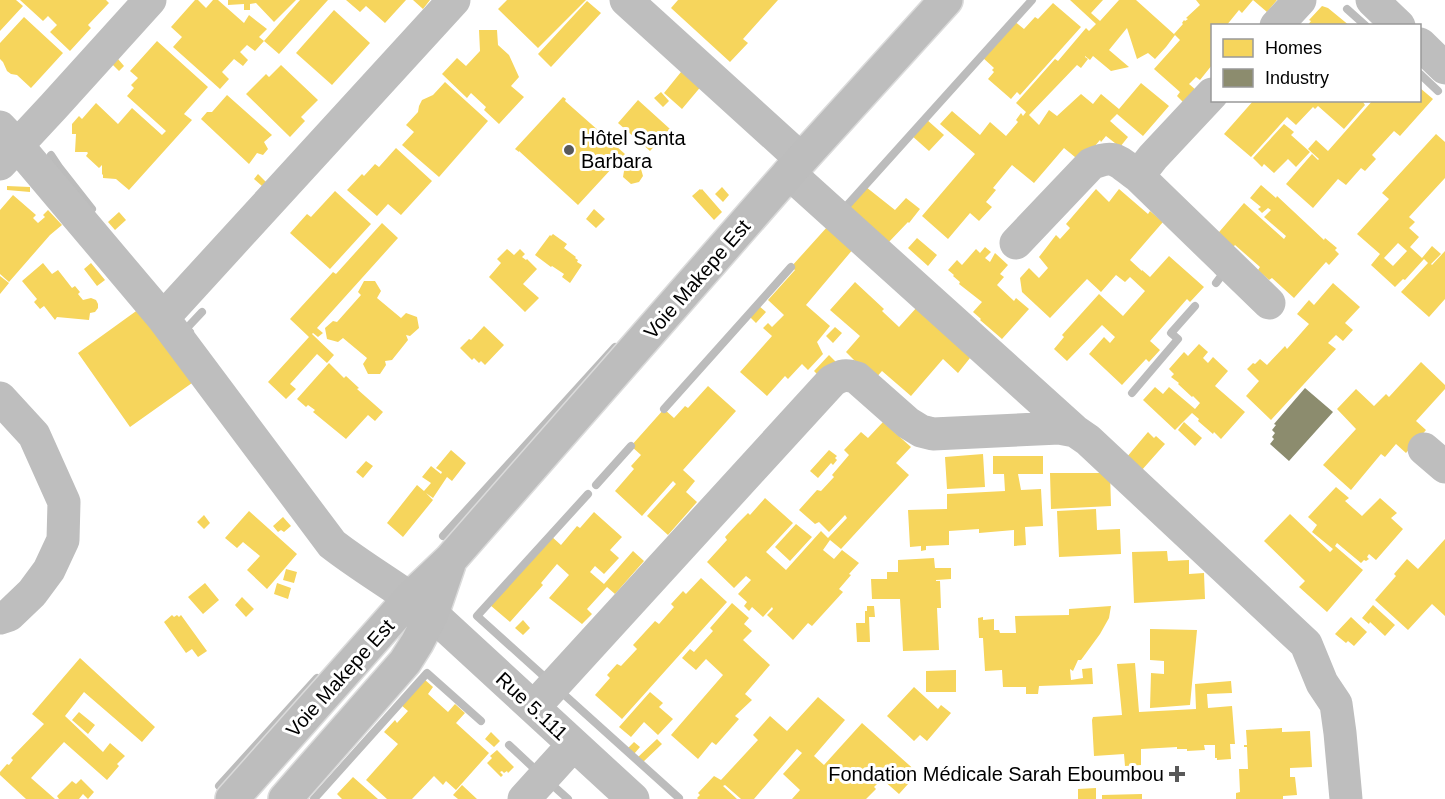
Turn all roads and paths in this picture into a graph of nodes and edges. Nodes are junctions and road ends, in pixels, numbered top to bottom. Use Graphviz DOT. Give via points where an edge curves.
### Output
graph roads {
  1 [pos="150,0"];
  2 [pos="454,0"];
  3 [pos="626,0"];
  4 [pos="946,0"];
  5 [pos="1300,0"];
  6 [pos="1372,0"];
  7 [pos="1278,24"];
  8 [pos="1397,24"];
  9 [pos="1421,46"];
  10 [pos="1445,68"];
  11 [pos="1211,95"];
  12 [pos="6,145"];
  13 [pos="795,166"];
  14 [pos="1138,176"];
  15 [pos="1016,243"];
  16 [pos="1269,303"];
  17 [pos="163,318"];
  18 [pos="0,398"];
  19 [pos="1075,431"];
  20 [pos="421,605"];
  21 [pos="0,618"];
  22 [pos="534,707"];
  23 [pos="573,745"];
  24 [pos="232,799"];
  25 [pos="285,799"];
  26 [pos="524,799"];
  27 [pos="633,799"];
  28 [pos="1346,799"];
  1 -- 12 [label="street" via="54,106"];
  2 -- 17 [label="street"];
  3 -- 13 [label="street"];
  4 -- 13 [label="main road, Voie Makepe Est"];
  5 -- 7 [label="street"];
  6 -- 8 [label="street"];
  9 -- 10 [label="street"];
  11 -- 14 [label="street"];
  12 -- 17 [label="street, Rue 5.111"];
  13 -- 19 [label="street"];
  13 -- 20 [label="main road, Voie Makepe Est" via="450,560"];
  14 -- 15 [label="street" via="1115,159 1091,164"];
  14 -- 16 [label="street"];
  17 -- 20 [label="street, Rue 5.111" via="332,543"];
  18 -- 21 [label="street" via="33,435 64,502 63,540 49,570 32,593 9,615"];
  19 -- 22 [label="street" via="1059,428 933,434 908,423 857,378 842,375 832,381"];
  19 -- 28 [label="street" via="1306,644 1322,683 1336,704"];
  20 -- 22 [label="street, Rue 5.111"];
  20 -- 24 [label="main road, Voie Makepe Est"];
  20 -- 25 [label="main road, Voie Makepe Est" via="417,644 405,662"];
  22 -- 23 [label="street, Rue 5.111"];
  23 -- 26 [label="street"];
  23 -- 27 [label="street, Rue 5.111"];
}
